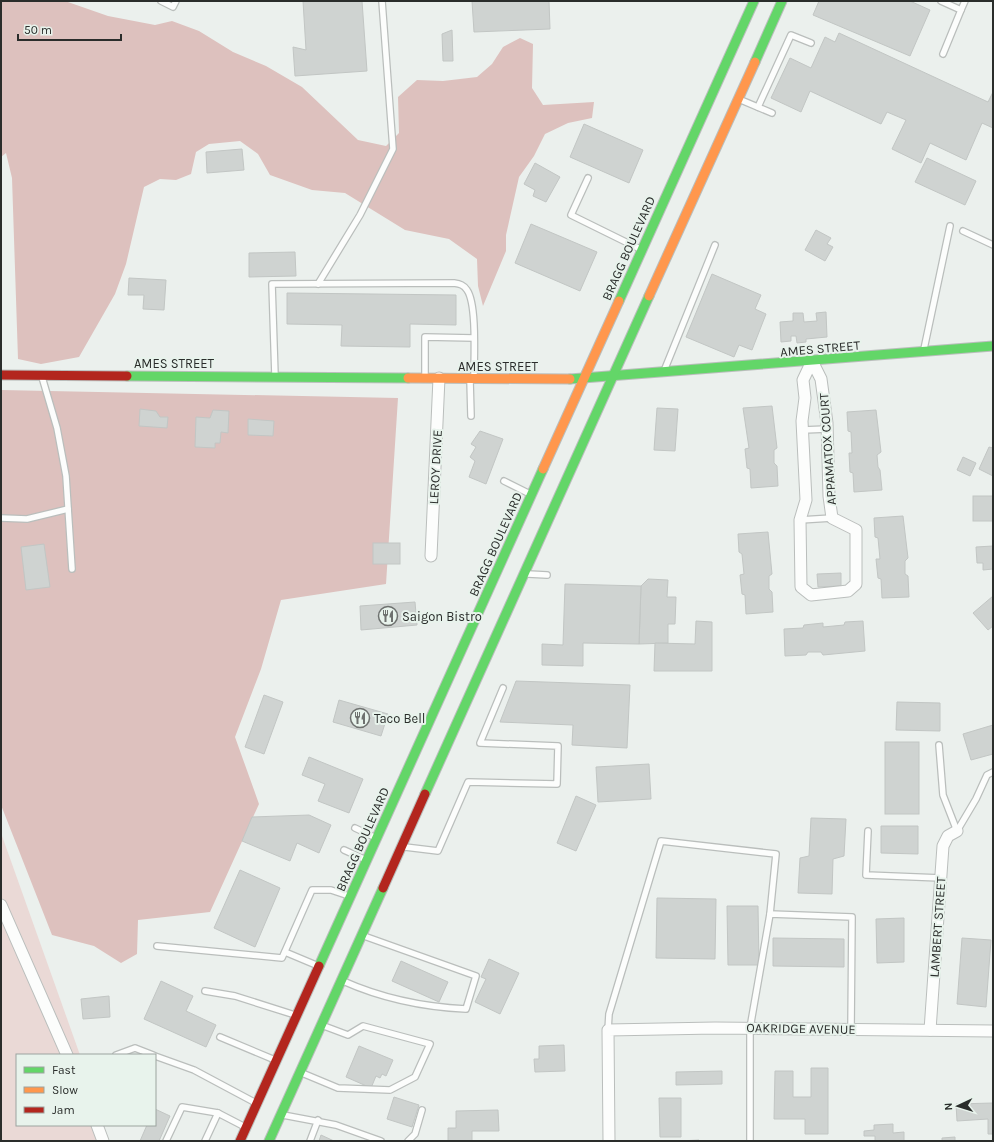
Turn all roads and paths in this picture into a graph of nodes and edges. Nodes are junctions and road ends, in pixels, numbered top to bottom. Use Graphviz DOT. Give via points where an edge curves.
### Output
graph roads {
  1 [pos="161,1"];
  2 [pos="176,1"];
  3 [pos="382,1"];
  4 [pos="754,1"];
  5 [pos="782,1"];
  6 [pos="941,1"];
  7 [pos="965,1"];
  8 [pos="961,10"];
  9 [pos="811,43"];
  10 [pos="943,54"];
  11 [pos="737,98"];
  12 [pos="758,107"];
  13 [pos="772,113"];
  14 [pos="588,178"];
  15 [pos="950,226"];
  16 [pos="963,231"];
  17 [pos="715,245"];
  18 [pos="993,245"];
  19 [pos="642,250"];
  20 [pos="318,284"];
  21 [pos="474,338"];
  22 [pos="993,346"];
  23 [pos="923,352"];
  24 [pos="812,362"];
  25 [pos="663,374"];
  26 [pos="1,375"];
  27 [pos="41,375"];
  28 [pos="275,377"];
  29 [pos="425,378"];
  30 [pos="440,378"];
  31 [pos="611,378"];
  32 [pos="472,379"];
  33 [pos="583,379"];
  34 [pos="470,416"];
  35 [pos="828,429"];
  36 [pos="803,430"];
  37 [pos="504,481"];
  38 [pos="531,495"];
  39 [pos="68,509"];
  40 [pos="1,518"];
  41 [pos="832,518"];
  42 [pos="800,520"];
  43 [pos="431,556"];
  44 [pos="72,569"];
  45 [pos="523,574"];
  46 [pos="547,576"];
  47 [pos="503,688"];
  48 [pos="939,745"];
  49 [pos="993,772"];
  50 [pos="355,828"];
  51 [pos="868,831"];
  52 [pos="957,831"];
  53 [pos="377,838"];
  54 [pos="401,846"];
  55 [pos="344,850"];
  56 [pos="367,860"];
  57 [pos="941,878"];
  58 [pos="350,896"];
  59 [pos="1,905"];
  60 [pos="770,914"];
  61 [pos="361,935"];
  62 [pos="157,946"];
  63 [pos="284,952"];
  64 [pos="319,966"];
  65 [pos="341,980"];
  66 [pos="205,991"];
  67 [pos="296,1016"];
  68 [pos="321,1025"];
  69 [pos="750,1028"];
  70 [pos="851,1029"];
  71 [pos="608,1030"];
  72 [pos="930,1030"];
  73 [pos="993,1031"];
  74 [pos="220,1037"];
  75 [pos="68,1054"];
  76 [pos="119,1054"];
  77 [pos="151,1054"];
  78 [pos="156,1056"];
  79 [pos="276,1063"];
  80 [pos="300,1072"];
  81 [pos="277,1086"];
  82 [pos="257,1104"];
  83 [pos="422,1110"];
  84 [pos="218,1113"];
  85 [pos="280,1115"];
  86 [pos="318,1120"];
  87 [pos="97,1126"];
  88 [pos="246,1127"];
  89 [pos="103,1141"];
  90 [pos="166,1141"];
  91 [pos="205,1141"];
  92 [pos="240,1141"];
  93 [pos="269,1141"];
  94 [pos="310,1141"];
  95 [pos="381,1141"];
  96 [pos="408,1141"];
  97 [pos="609,1141"];
  98 [pos="750,1141"];
  1 -- 2 [label="lane" via="173,7"];
  3 -- 20 [label="lane" via="393,149 360,215"];
  4 -- 19 [label="main road, BRAGG BOULEVARD"];
  5 -- 11 [label="main road"];
  6 -- 8 [label="lane"];
  7 -- 8 [label="lane"];
  8 -- 10 [label="lane"];
  9 -- 12 [label="lane" via="791,35"];
  11 -- 12 [label="lane"];
  11 -- 31 [label="main road"];
  12 -- 13 [label="lane"];
  14 -- 19 [label="lane" via="571,215"];
  15 -- 23 [label="lane"];
  16 -- 18 [label="lane"];
  17 -- 25 [label="lane"];
  19 -- 33 [label="main road, BRAGG BOULEVARD"];
  20 -- 21 [label="lane" via="463,285 468,291 474,317"];
  20 -- 28 [label="lane" via="272,284"];
  21 -- 29 [label="lane" via="425,337"];
  21 -- 32 [label="lane"];
  22 -- 23 [label="main road, AMES STREET"];
  23 -- 24 [label="main road, AMES STREET"];
  24 -- 25 [label="main road, AMES STREET"];
  24 -- 35 [label="street, APPAMATOX COURT" via="821,379"];
  24 -- 36 [label="street" via="804,380"];
  25 -- 31 [label="main road, AMES STREET"];
  26 -- 27 [label="main road, AMES STREET"];
  27 -- 28 [label="main road, AMES STREET"];
  27 -- 39 [label="lane" via="58,435 66,476"];
  28 -- 29 [label="main road, AMES STREET"];
  29 -- 30 [label="main road, AMES STREET"];
  30 -- 32 [label="main road, AMES STREET"];
  30 -- 43 [label="street, LEROY DRIVE"];
  31 -- 33 [label="main road, AMES STREET"];
  31 -- 45 [label="main road"];
  32 -- 33 [label="main road, AMES STREET"];
  32 -- 34 [label="lane"];
  33 -- 38 [label="main road, BRAGG BOULEVARD"];
  35 -- 36 [label="lane"];
  35 -- 41 [label="street, APPAMATOX COURT"];
  36 -- 42 [label="street" via="806,500"];
  37 -- 38 [label="lane"];
  38 -- 53 [label="main road, BRAGG BOULEVARD"];
  39 -- 40 [label="lane" via="28,519"];
  39 -- 44 [label="lane"];
  41 -- 42 [label="lane"];
  41 -- 42 [label="street, APPAMATOX COURT" via="856,530 856,584 848,591 811,595 801,587"];
  45 -- 46 [label="lane"];
  45 -- 54 [label="main road"];
  47 -- 54 [label="lane" via="480,743 558,746 557,784 468,782 438,851"];
  48 -- 52 [label="lane" via="943,795"];
  49 -- 52 [label="lane" via="988,775"];
  50 -- 53 [label="lane"];
  51 -- 57 [label="lane" via="866,875"];
  52 -- 57 [label="street, LAMBERT STREET" via="948,836 943,846"];
  53 -- 56 [label="main road, BRAGG BOULEVARD"];
  54 -- 61 [label="main road"];
  55 -- 56 [label="lane"];
  56 -- 58 [label="main road, BRAGG BOULEVARD"];
  57 -- 72 [label="street, LAMBERT STREET"];
  58 -- 63 [label="lane" via="331,890 312,890"];
  58 -- 64 [label="main road, BRAGG BOULEVARD"];
  59 -- 75 [label="street"];
  60 -- 69 [label="lane"];
  60 -- 70 [label="lane" via="852,917"];
  60 -- 71 [label="lane" via="776,854 661,841 609,1014"];
  61 -- 65 [label="main road"];
  61 -- 65 [label="lane" via="476,976 466,1008 435,1007 360,989"];
  62 -- 63 [label="lane" via="282,958"];
  63 -- 64 [label="lane"];
  64 -- 67 [label="main road, BRAGG BOULEVARD"];
  65 -- 68 [label="main road"];
  66 -- 67 [label="lane" via="235,996"];
  67 -- 79 [label="main road, BRAGG BOULEVARD"];
  68 -- 80 [label="main road"];
  68 -- 80 [label="lane" via="348,1034 363,1026 430,1044 415,1076 390,1090 338,1088"];
  69 -- 70 [label="street, OAKRIDGE AVENUE"];
  69 -- 71 [label="street, OAKRIDGE AVENUE"];
  69 -- 98 [label="lane"];
  70 -- 72 [label="street, OAKRIDGE AVENUE"];
  71 -- 97 [label="street"];
  72 -- 73 [label="street, OAKRIDGE AVENUE"];
  74 -- 79 [label="lane"];
  76 -- 77 [label="lane" via="135,1048"];
  78 -- 82 [label="lane" via="194,1070"];
  79 -- 81 [label="main road"];
  79 -- 82 [label="main road, BRAGG BOULEVARD"];
  80 -- 85 [label="main road"];
  82 -- 88 [label="main road, BRAGG BOULEVARD"];
  83 -- 96 [label="lane" via="415,1134"];
  84 -- 88 [label="lane"];
  84 -- 90 [label="lane" via="182,1107"];
  84 -- 91 [label="lane"];
  85 -- 86 [label="lane"];
  85 -- 93 [label="main road"];
  86 -- 94 [label="lane"];
  86 -- 95 [label="lane"];
  87 -- 89 [label="street"];
  88 -- 92 [label="main road, BRAGG BOULEVARD"];
}
